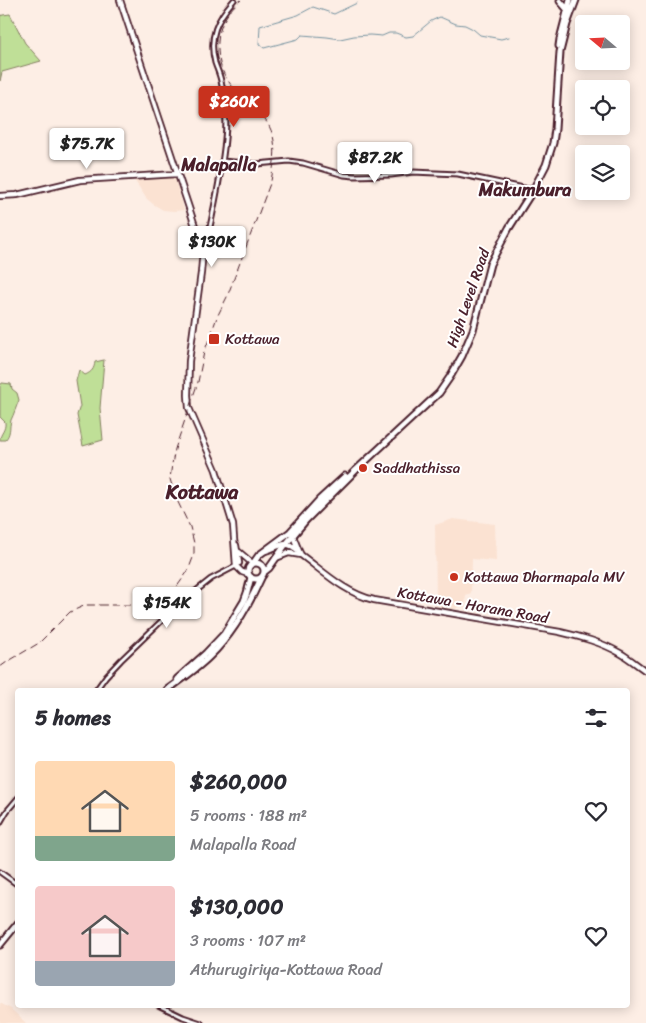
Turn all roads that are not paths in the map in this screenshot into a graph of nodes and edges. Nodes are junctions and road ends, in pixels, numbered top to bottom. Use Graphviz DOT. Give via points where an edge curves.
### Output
graph roads {
  1 [pos="120,0"];
  2 [pos="234,0"];
  3 [pos="570,0"];
  4 [pos="576,0"];
  5 [pos="560,1"];
  6 [pos="567,9"];
  7 [pos="222,161"];
  8 [pos="177,174"];
  9 [pos="532,190"];
  10 [pos="0,196"];
  11 [pos="203,250"];
  12 [pos="472,329"];
  13 [pos="293,536"];
  14 [pos="235,544"];
  15 [pos="286,544"];
  16 [pos="238,551"];
  17 [pos="265,551"];
  18 [pos="300,553"];
  19 [pos="276,558"];
  20 [pos="252,563"];
  21 [pos="238,564"];
  22 [pos="263,574"];
  23 [pos="249,576"];
  24 [pos="646,671"];
  25 [pos="97,688"];
  26 [pos="165,688"];
  27 [pos="170,688"];
  28 [pos="15,802"];
  29 [pos="0,823"];
  30 [pos="0,872"];
  31 [pos="15,883"];
  32 [pos="15,925"];
  33 [pos="15,926"];
  34 [pos="0,940"];
  35 [pos="0,945"];
  36 [pos="164,1008"];
  37 [pos="202,1023"];
  1 -- 8 [label="main road"];
  2 -- 7 [label="street" via="217,24 213,42 225,115"];
  3 -- 6 [label="highway, High Level Road"];
  4 -- 9 [label="highway, High Level Road" via="560,52 553,143 546,165"];
  5 -- 6 [label="highway"];
  6 -- 9 [label="highway, High Level Road" via="560,39 551,142"];
  7 -- 9 [label="street" via="257,164 289,161 354,176 413,172 458,174"];
  7 -- 11 [label="street"];
  8 -- 10 [label="main road" via="80,180"];
  8 -- 11 [label="main road"];
  9 -- 12 [label="highway, High Level Road" via="489,260"];
  11 -- 14 [label="main road" via="189,361 189,408 216,470 233,526"];
  12 -- 13 [label="highway, High Level Road" via="462,356 439,393 356,470"];
  12 -- 17 [label="highway, High Level Road" via="460,355 431,398 330,490 290,532"];
  13 -- 15 [label="highway, High Level Road"];
  13 -- 18 [label="main road"];
  14 -- 16 [label="main road"];
  14 -- 21 [label="main road"];
  15 -- 17 [label="main road"];
  15 -- 18 [label="main road, Kottawa - Horana Road"];
  15 -- 19 [label="highway, High Level Road"];
  16 -- 20 [label="main road"];
  16 -- 21 [label="main road"];
  17 -- 20 [label="highway, High Level Road"];
  18 -- 19 [label="main road"];
  18 -- 24 [label="main road, Kottawa - Horana Road" via="354,594 578,636 612,649"];
  19 -- 22 [label="highway, High Level Road"];
  20 -- 21 [label="main road"];
  20 -- 22 [label="highway" via="261,565"];
  20 -- 23 [label="highway" via="248,569"];
  21 -- 23 [label="main road"];
  21 -- 25 [label="street" via="211,579 178,606 121,660"];
  22 -- 23 [label="highway" via="258,579"];
  22 -- 27 [label="highway, High Level Road" via="234,629 210,656"];
  23 -- 26 [label="highway" via="244,601 224,634"];
  28 -- 29 [label="street"];
  30 -- 31 [label="street"];
  32 -- 34 [label="highway"];
  33 -- 35 [label="highway"];
  36 -- 37 [label="street"];
}
